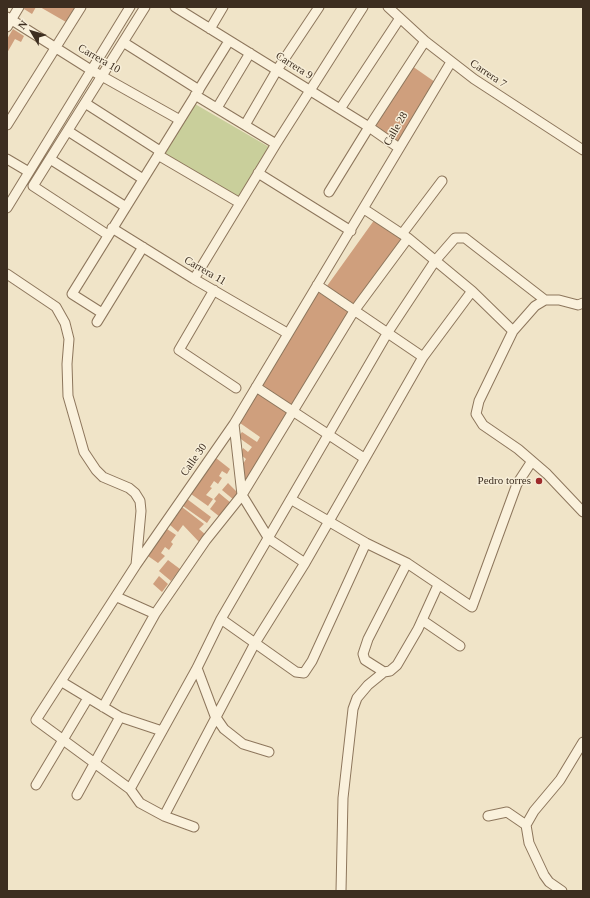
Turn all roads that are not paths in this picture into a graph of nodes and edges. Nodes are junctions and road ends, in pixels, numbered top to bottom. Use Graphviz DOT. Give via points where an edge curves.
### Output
graph roads {
  1 [pos="19,7"];
  2 [pos="80,7"];
  3 [pos="130,7"];
  4 [pos="145,7"];
  5 [pos="176,7"];
  6 [pos="223,7"];
  7 [pos="319,7"];
  8 [pos="363,7"];
  9 [pos="388,7"];
  10 [pos="400,18"];
  11 [pos="9,21"];
  12 [pos="210,29"];
  13 [pos="229,40"];
  14 [pos="425,41"];
  15 [pos="123,42"];
  16 [pos="56,47"];
  17 [pos="250,53"];
  18 [pos="451,62"];
  19 [pos="91,70"];
  20 [pos="277,70"];
  21 [pos="102,75"];
  22 [pos="310,90"];
  23 [pos="197,92"];
  24 [pos="85,103"];
  25 [pos="217,108"];
  26 [pos="340,109"];
  27 [pos="180,120"];
  28 [pos="7,125"];
  29 [pos="245,125"];
  30 [pos="369,126"];
  31 [pos="68,131"];
  32 [pos="276,144"];
  33 [pos="399,148"];
  34 [pos="583,150"];
  35 [pos="159,153"];
  36 [pos="7,158"];
  37 [pos="50,159"];
  38 [pos="29,172"];
  39 [pos="258,174"];
  40 [pos="143,179"];
  41 [pos="442,181"];
  42 [pos="329,192"];
  43 [pos="240,203"];
  44 [pos="126,207"];
  45 [pos="7,208"];
  46 [pos="364,209"];
  47 [pos="110,231"];
  48 [pos="351,231"];
  49 [pos="405,236"];
  50 [pos="143,247"];
  51 [pos="435,261"];
  52 [pos="7,274"];
  53 [pos="194,279"];
  54 [pos="317,285"];
  55 [pos="214,290"];
  56 [pos="472,291"];
  57 [pos="545,300"];
  58 [pos="583,303"];
  59 [pos="354,311"];
  60 [pos="102,313"];
  61 [pos="97,322"];
  62 [pos="513,331"];
  63 [pos="388,332"];
  64 [pos="287,333"];
  65 [pos="423,357"];
  66 [pos="256,386"];
  67 [pos="236,388"];
  68 [pos="293,412"];
  69 [pos="234,424"];
  70 [pos="328,435"];
  71 [pos="364,458"];
  72 [pos="532,461"];
  73 [pos="242,495"];
  74 [pos="292,500"];
  75 [pos="583,512"];
  76 [pos="329,522"];
  77 [pos="269,539"];
  78 [pos="366,543"];
  79 [pos="305,562"];
  80 [pos="407,563"];
  81 [pos="136,565"];
  82 [pos="438,585"];
  83 [pos="117,597"];
  84 [pos="155,614"];
  85 [pos="221,619"];
  86 [pos="422,620"];
  87 [pos="255,643"];
  88 [pos="460,646"];
  89 [pos="197,668"];
  90 [pos="384,672"];
  91 [pos="62,682"];
  92 [pos="88,698"];
  93 [pos="103,707"];
  94 [pos="215,716"];
  95 [pos="120,717"];
  96 [pos="162,731"];
  97 [pos="62,741"];
  98 [pos="583,742"];
  99 [pos="269,752"];
  100 [pos="96,763"];
  101 [pos="36,784"];
  102 [pos="130,789"];
  103 [pos="77,795"];
  104 [pos="164,816"];
  105 [pos="488,816"];
  106 [pos="526,825"];
  107 [pos="194,827"];
  108 [pos="341,891"];
  109 [pos="562,891"];
  1 -- 11 [label="street"];
  2 -- 16 [label="street"];
  3 -- 19 [label="street"];
  4 -- 15 [label="street"];
  5 -- 12 [label="street, Carrera 9"];
  6 -- 12 [label="street"];
  7 -- 20 [label="street"];
  8 -- 22 [label="street"];
  9 -- 10 [label="street, Carrera 7"];
  10 -- 14 [label="street, Carrera 7"];
  10 -- 26 [label="street"];
  11 -- 16 [label="street, Carrera 10"];
  12 -- 13 [label="street, Carrera 9"];
  13 -- 17 [label="street, Carrera 9"];
  13 -- 23 [label="street"];
  14 -- 18 [label="street, Carrera 7"];
  14 -- 30 [label="street"];
  15 -- 21 [label="street"];
  15 -- 23 [label="street"];
  16 -- 19 [label="street, Carrera 10"];
  16 -- 28 [label="street"];
  17 -- 20 [label="street, Carrera 9"];
  17 -- 25 [label="street"];
  18 -- 33 [label="street, Calle 28"];
  18 -- 34 [label="street, Carrera 7"];
  19 -- 21 [label="street, Carrera 10"];
  19 -- 38 [label="street"];
  20 -- 22 [label="street, Carrera 9"];
  20 -- 29 [label="street"];
  21 -- 24 [label="street"];
  21 -- 27 [label="street, Carrera 10"];
  22 -- 26 [label="street, Carrera 9"];
  22 -- 32 [label="street"];
  23 -- 25 [label="street"];
  23 -- 27 [label="street"];
  24 -- 31 [label="street"];
  24 -- 35 [label="street"];
  25 -- 29 [label="street"];
  26 -- 30 [label="street, Carrera 9"];
  27 -- 35 [label="street"];
  29 -- 32 [label="street"];
  30 -- 33 [label="street, Carrera 9"];
  30 -- 42 [label="street"];
  31 -- 37 [label="street"];
  31 -- 40 [label="street"];
  32 -- 39 [label="street"];
  33 -- 46 [label="street, Calle 28"];
  35 -- 40 [label="street"];
  35 -- 43 [label="street"];
  36 -- 38 [label="street"];
  37 -- 44 [label="street"];
  37 -- 47 [label="street, Carrera 11" via="33,186"];
  38 -- 45 [label="street"];
  39 -- 43 [label="street"];
  39 -- 48 [label="street"];
  40 -- 44 [label="street"];
  41 -- 49 [label="street"];
  43 -- 53 [label="street"];
  44 -- 47 [label="street"];
  46 -- 48 [label="street, Calle 30"];
  46 -- 49 [label="street"];
  47 -- 50 [label="street, Carrera 11"];
  47 -- 60 [label="street" via="72,294"];
  48 -- 54 [label="street, Calle 30"];
  49 -- 51 [label="street"];
  49 -- 59 [label="street"];
  50 -- 53 [label="street, Carrera 11"];
  50 -- 60 [label="street"];
  51 -- 56 [label="street"];
  51 -- 57 [label="street" via="456,238 465,238"];
  51 -- 63 [label="street"];
  52 -- 81 [label="street" via="56,307 64,323 69,339 68,396 84,452 103,477 128,488 140,501"];
  53 -- 55 [label="street, Carrera 11"];
  54 -- 59 [label="street"];
  54 -- 64 [label="street, Calle 30"];
  55 -- 64 [label="street, Carrera 11"];
  55 -- 67 [label="street" via="179,350"];
  56 -- 62 [label="street"];
  56 -- 65 [label="street"];
  57 -- 58 [label="street" via="559,300 578,305"];
  57 -- 62 [label="street" via="535,306"];
  59 -- 63 [label="street"];
  59 -- 68 [label="street"];
  60 -- 61 [label="street"];
  62 -- 72 [label="street" via="479,401 476,414 483,425"];
  63 -- 65 [label="street"];
  63 -- 70 [label="street"];
  64 -- 66 [label="street, Calle 30"];
  65 -- 71 [label="street"];
  66 -- 68 [label="street"];
  66 -- 69 [label="street, Calle 30"];
  68 -- 70 [label="street"];
  68 -- 73 [label="street"];
  69 -- 73 [label="street"];
  69 -- 81 [label="street, Calle 30"];
  70 -- 71 [label="street"];
  70 -- 74 [label="street"];
  71 -- 76 [label="street"];
  72 -- 75 [label="street" via="562,488"];
  72 -- 82 [label="street" via="516,484 472,607"];
  73 -- 77 [label="street"];
  73 -- 84 [label="street" via="206,540"];
  74 -- 76 [label="street"];
  74 -- 77 [label="street"];
  76 -- 78 [label="street"];
  76 -- 79 [label="street"];
  77 -- 79 [label="street"];
  77 -- 85 [label="street"];
  78 -- 80 [label="street"];
  78 -- 87 [label="street" via="312,661 304,673 296,672"];
  79 -- 87 [label="street"];
  80 -- 82 [label="street"];
  80 -- 90 [label="street" via="363,654 365,660"];
  81 -- 83 [label="street, Calle 30"];
  82 -- 86 [label="street"];
  83 -- 84 [label="street"];
  83 -- 91 [label="street, Calle 30"];
  84 -- 93 [label="street"];
  85 -- 87 [label="street"];
  85 -- 89 [label="street"];
  86 -- 88 [label="street"];
  86 -- 90 [label="street" via="398,665"];
  87 -- 94 [label="street"];
  89 -- 94 [label="street"];
  89 -- 96 [label="street"];
  90 -- 108 [label="street" via="364,689 353,709 343,798"];
  91 -- 92 [label="street"];
  91 -- 97 [label="street, Calle 30" via="36,720"];
  92 -- 93 [label="street"];
  92 -- 97 [label="street"];
  93 -- 95 [label="street"];
  94 -- 99 [label="street" via="224,729 243,744"];
  94 -- 104 [label="street"];
  95 -- 96 [label="street"];
  95 -- 100 [label="street"];
  96 -- 102 [label="street"];
  97 -- 100 [label="street"];
  97 -- 101 [label="street"];
  98 -- 106 [label="street" via="560,780 534,811"];
  100 -- 102 [label="street"];
  100 -- 103 [label="street"];
  102 -- 104 [label="street" via="140,803"];
  104 -- 107 [label="street"];
  105 -- 106 [label="street" via="508,812"];
  106 -- 109 [label="street" via="529,843 544,875"];
}
